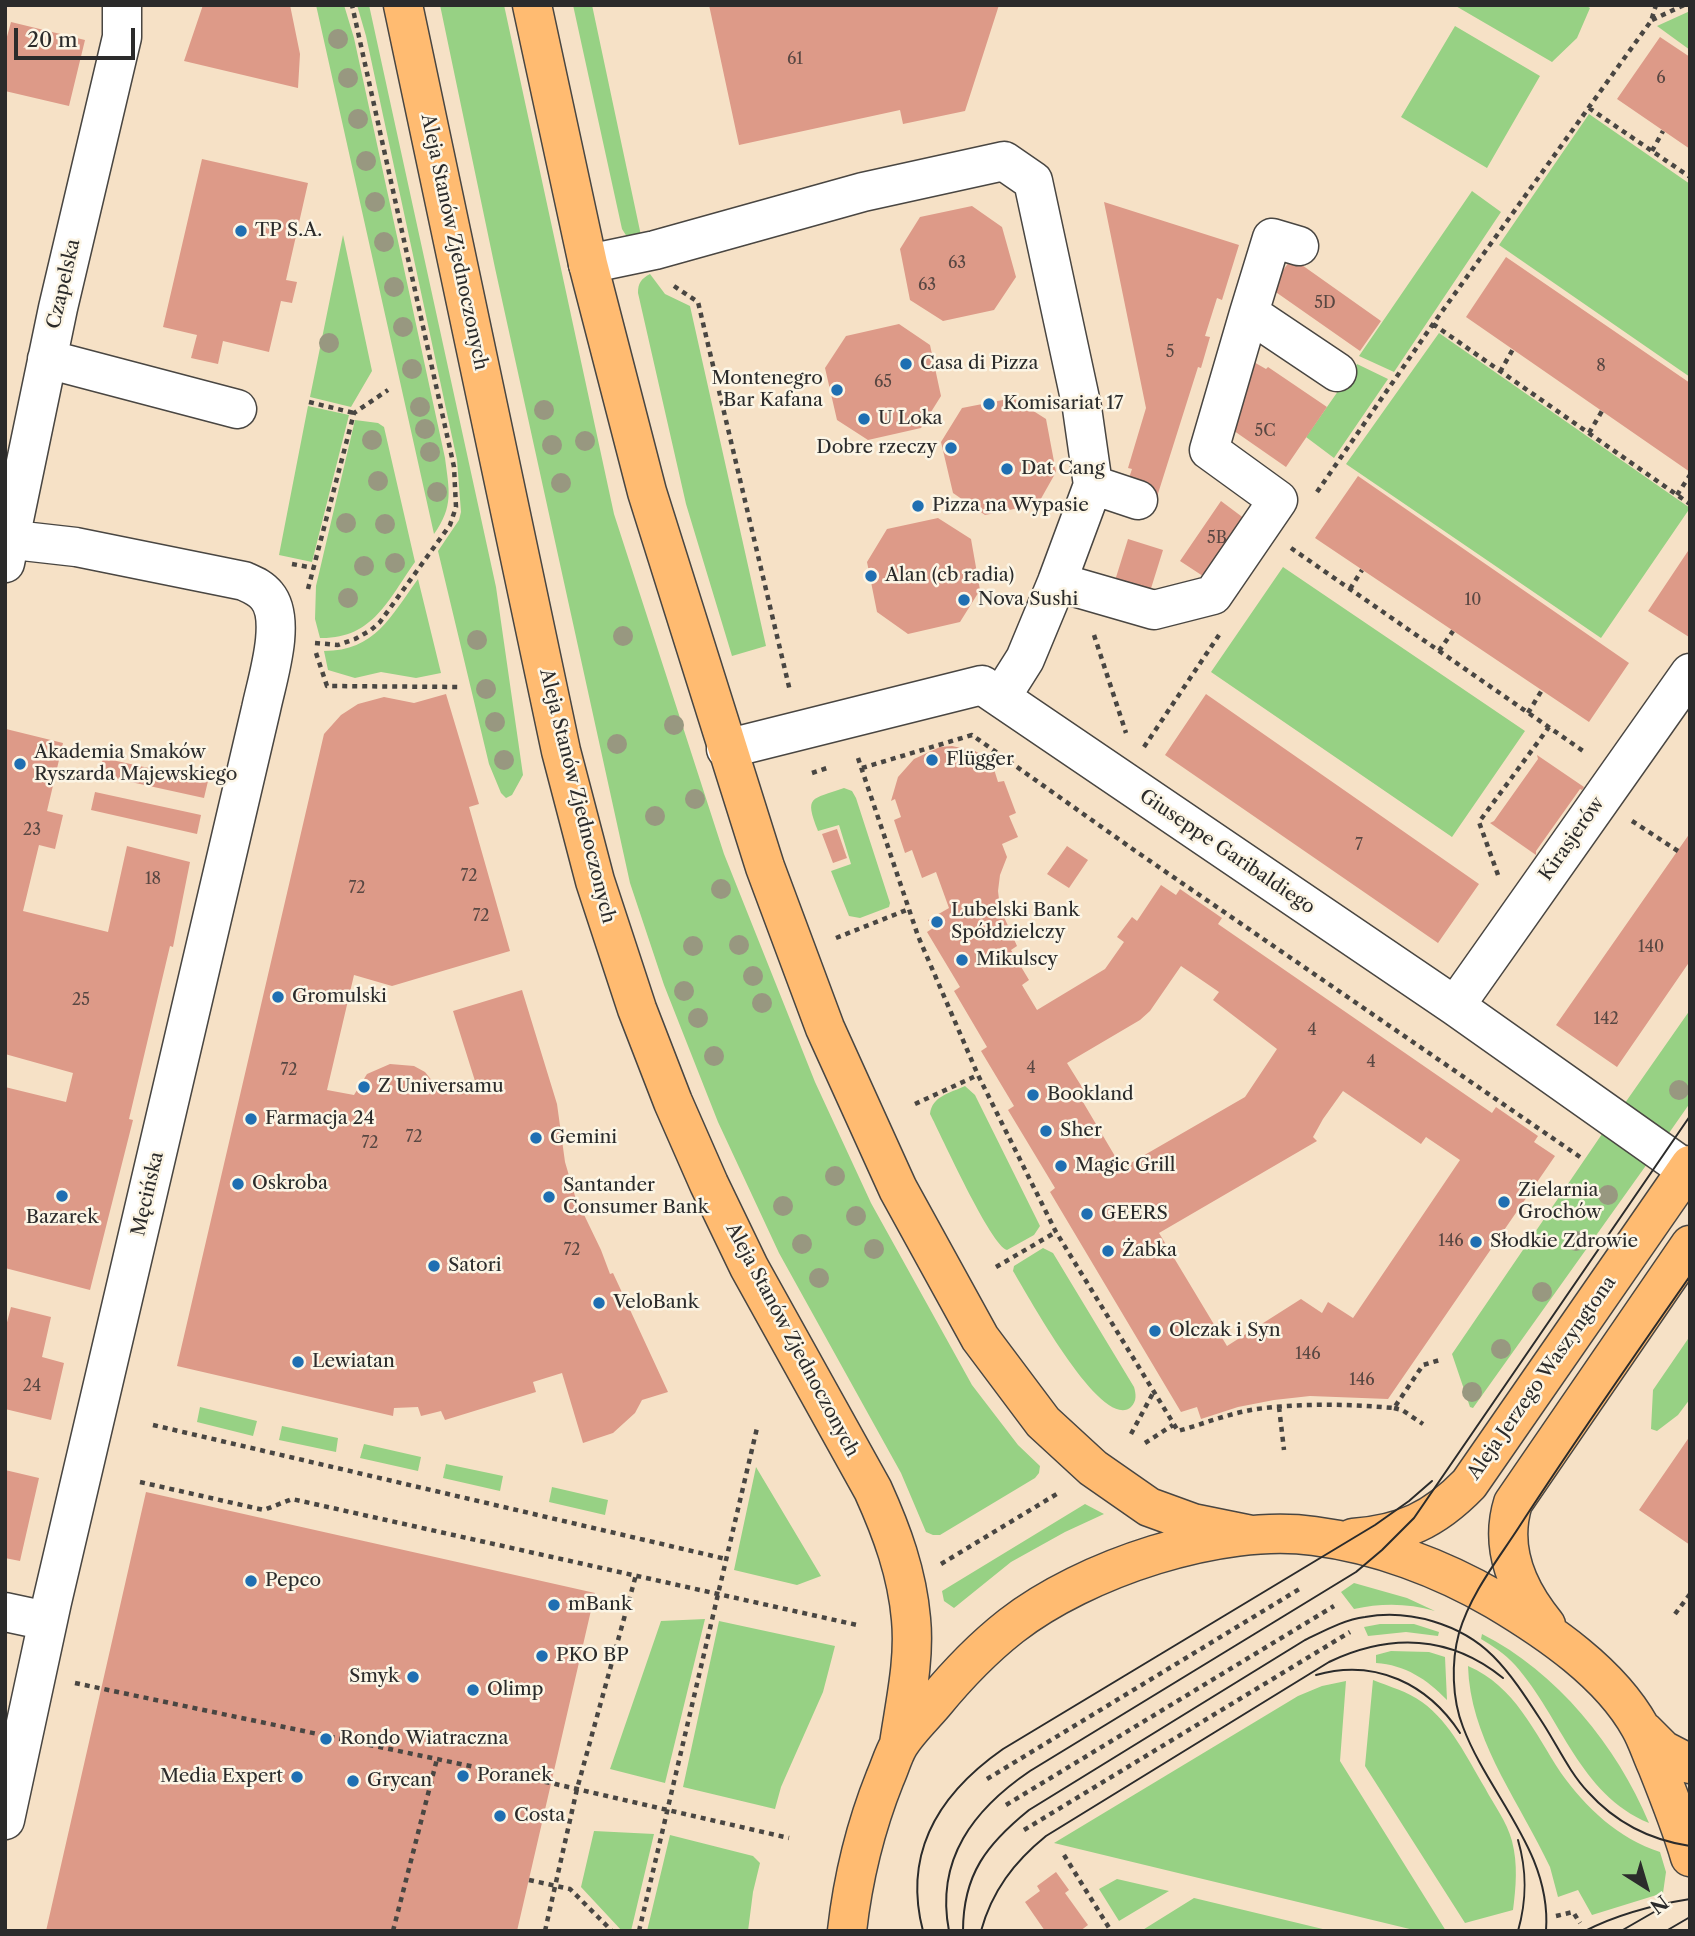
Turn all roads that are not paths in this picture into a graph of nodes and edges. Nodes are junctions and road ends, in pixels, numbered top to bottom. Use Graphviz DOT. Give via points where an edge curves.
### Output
graph roads {
  1 [pos="122,5"];
  2 [pos="403,5"];
  3 [pos="532,5"];
  4 [pos="1299,246"];
  5 [pos="588,264"];
  6 [pos="1249,313"];
  7 [pos="47,359"];
  8 [pos="1337,372"];
  9 [pos="237,409"];
  10 [pos="1093,485"];
  11 [pos="1138,500"];
  12 [pos="7,547"];
  13 [pos="1068,585"];
  14 [pos="1690,673"];
  15 [pos="1001,697"];
  16 [pos="726,749"];
  17 [pos="1455,1006"];
  18 [pos="1688,1167"];
  19 [pos="1690,1245"];
  20 [pos="1252,1535"];
  21 [pos="1312,1535"];
  22 [pos="5,1612"];
  23 [pos="47,1621"];
  24 [pos="1564,1645"];
  25 [pos="1640,1727"];
  26 [pos="900,1744"];
  27 [pos="1690,1764"];
  28 [pos="5,1820"];
  29 [pos="1690,1857"];
  30 [pos="847,1931"];
  1 -- 7 [label="street, Czapelska" via="121,37"];
  2 -- 26 [label="main road, Aleja Stanów Zjednoczonych" via="561,751 595,881 637,1009 709,1184 889,1525 906,1580 912,1622"];
  3 -- 5 [label="main road"];
  4 -- 6 [label="street" via="1272,238"];
  5 -- 10 [label="street" via="655,250 718,220 1004,161 1033,181 1082,408"];
  5 -- 16 [label="main road" via="647,492"];
  6 -- 8 [label="street"];
  6 -- 13 [label="street" via="1209,450 1278,500 1213,595 1154,610"];
  7 -- 9 [label="street"];
  7 -- 12 [label="street, Czapelska"];
  10 -- 11 [label="street"];
  10 -- 13 [label="street"];
  12 -- 23 [label="street, Męcińska" via="76,547 244,581 258,587 276,615 258,723"];
  13 -- 15 [label="street"];
  14 -- 17 [label="street, Kirasjerów"];
  15 -- 16 [label="street, Giuseppe Garibaldiego" via="982,685"];
  15 -- 17 [label="street, Giuseppe Garibaldiego" via="1128,771"];
  16 -- 20 [label="main road" via="825,1028 898,1188 981,1338 1043,1422 1121,1489 1149,1507"];
  17 -- 18 [label="street, Giuseppe Garibaldiego"];
  18 -- 21 [label="main road, Aleja Jerzego Waszyngtona" via="1462,1491 1443,1509 1403,1529 1354,1538"];
  19 -- 24 [label="main road" via="1513,1503 1508,1544 1517,1578 1534,1609"];
  20 -- 21 [label="main road"];
  20 -- 26 [label="main road" via="1187,1545 1055,1596 960,1672"];
  21 -- 24 [label="main road" via="1382,1550 1427,1566 1478,1590"];
  22 -- 23 [label="street"];
  23 -- 28 [label="street, Męcińska"];
  24 -- 25 [label="main road" via="1596,1673"];
  25 -- 27 [label="main road" via="1663,1750"];
  25 -- 29 [label="main road"];
  26 -- 30 [label="main road" via="862,1845"];
}
